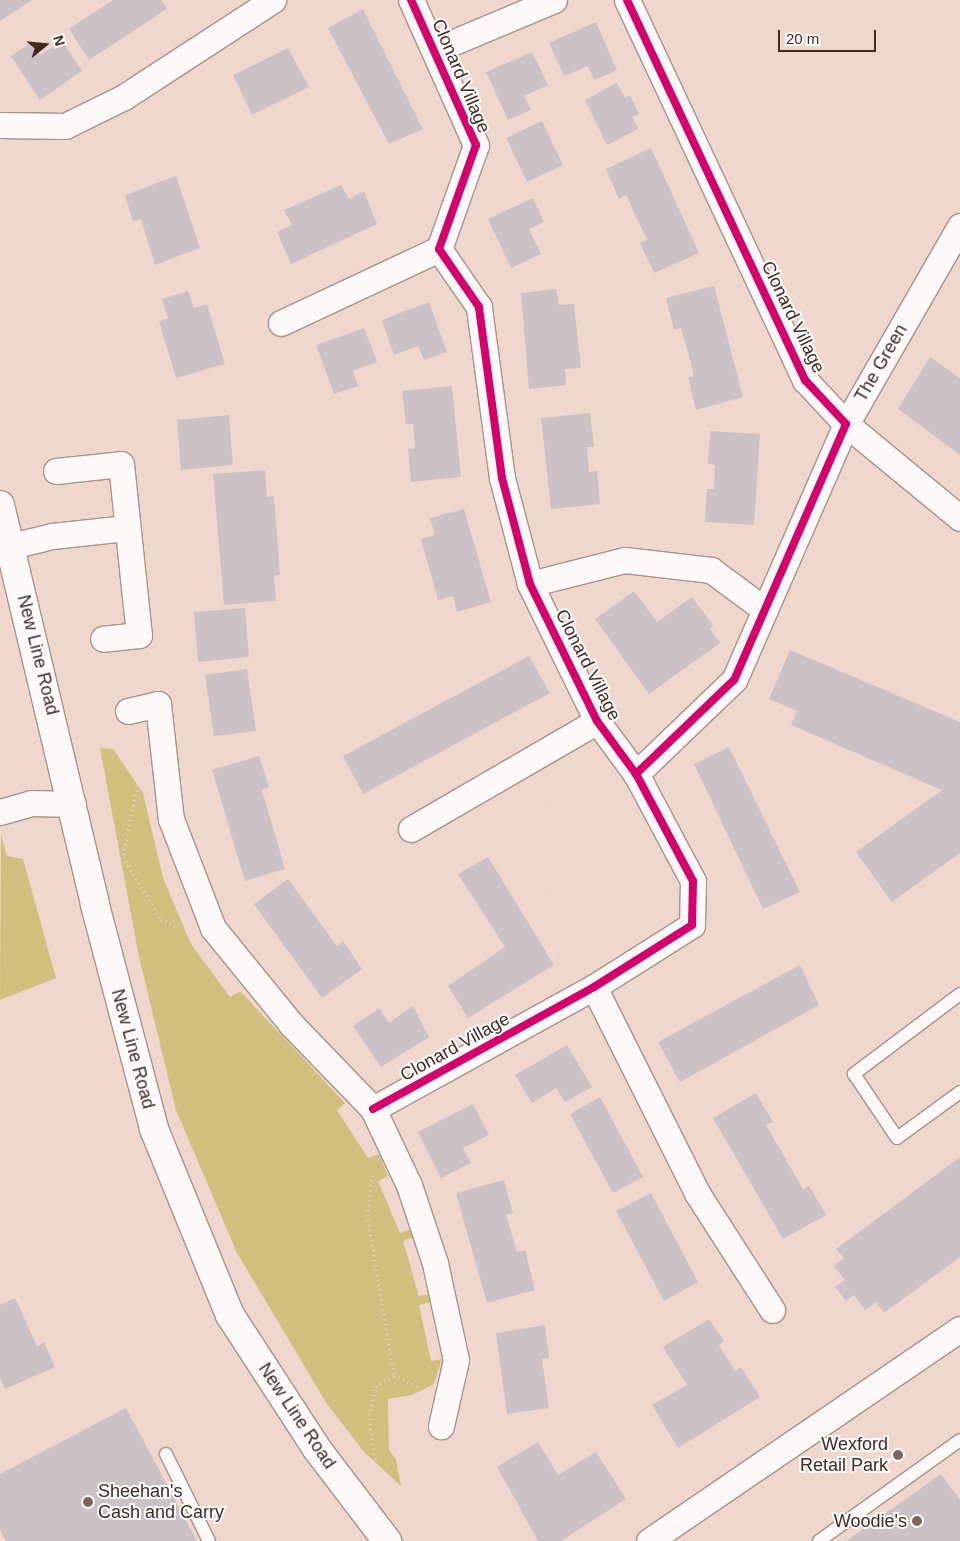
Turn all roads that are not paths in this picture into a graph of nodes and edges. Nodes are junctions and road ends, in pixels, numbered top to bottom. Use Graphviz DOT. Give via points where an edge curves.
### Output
graph roads {
  1 [pos="273,0"];
  2 [pos="411,0"];
  3 [pos="554,0"];
  4 [pos="627,0"];
  5 [pos="435,50"];
  6 [pos="0,124"];
  7 [pos="960,226"];
  8 [pos="439,249"];
  9 [pos="281,323"];
  10 [pos="846,424"];
  11 [pos="56,471"];
  12 [pos="0,505"];
  13 [pos="960,518"];
  14 [pos="128,528"];
  15 [pos="11,546"];
  16 [pos="530,584"];
  17 [pos="765,610"];
  18 [pos="103,639"];
  19 [pos="128,710"];
  20 [pos="598,721"];
  21 [pos="636,774"];
  22 [pos="72,804"];
  23 [pos="0,812"];
  24 [pos="411,829"];
  25 [pos="594,987"];
  26 [pos="960,994"];
  27 [pos="960,1092"];
  28 [pos="373,1109"];
  29 [pos="772,1310"];
  30 [pos="960,1329"];
  31 [pos="441,1426"];
  32 [pos="960,1440"];
  33 [pos="166,1454"];
  34 [pos="209,1541"];
  35 [pos="387,1541"];
  36 [pos="649,1541"];
  37 [pos="819,1541"];
  1 -- 6 [label="street" via="124,97 65,126"];
  2 -- 5 [label="street, Clonard Village"];
  3 -- 5 [label="street, Clonard Village"];
  4 -- 10 [label="street, Clonard Village" via="805,380"];
  5 -- 8 [label="street, Clonard Village" via="476,144"];
  7 -- 10 [label="street, The Green"];
  8 -- 9 [label="street"];
  8 -- 16 [label="street, Clonard Village" via="479,307 502,478"];
  10 -- 13 [label="street"];
  10 -- 17 [label="street"];
  11 -- 14 [label="street" via="121,464"];
  12 -- 15 [label="main road, New Line Road"];
  14 -- 15 [label="street" via="52,536"];
  14 -- 18 [label="street" via="138,635"];
  15 -- 22 [label="main road, New Line Road"];
  16 -- 17 [label="street" via="624,560 644,562 711,570"];
  16 -- 20 [label="street, Clonard Village"];
  17 -- 21 [label="street" via="734,680"];
  19 -- 28 [label="street" via="158,704 171,819 213,928 292,1024"];
  20 -- 21 [label="street, Clonard Village"];
  20 -- 24 [label="street, Clonard Village"];
  21 -- 25 [label="street, Clonard Village" via="693,881 692,925"];
  22 -- 23 [label="street" via="31,803"];
  22 -- 35 [label="main road, New Line Road" via="154,1129 230,1315 365,1514"];
  25 -- 28 [label="street, Clonard Village"];
  25 -- 29 [label="street" via="696,1193"];
  26 -- 27 [label="lane" via="854,1074 897,1138"];
  28 -- 31 [label="street" via="410,1184 434,1263 456,1360"];
  30 -- 36 [label="street"];
  32 -- 37 [label="lane"];
  33 -- 34 [label="lane"];
}
